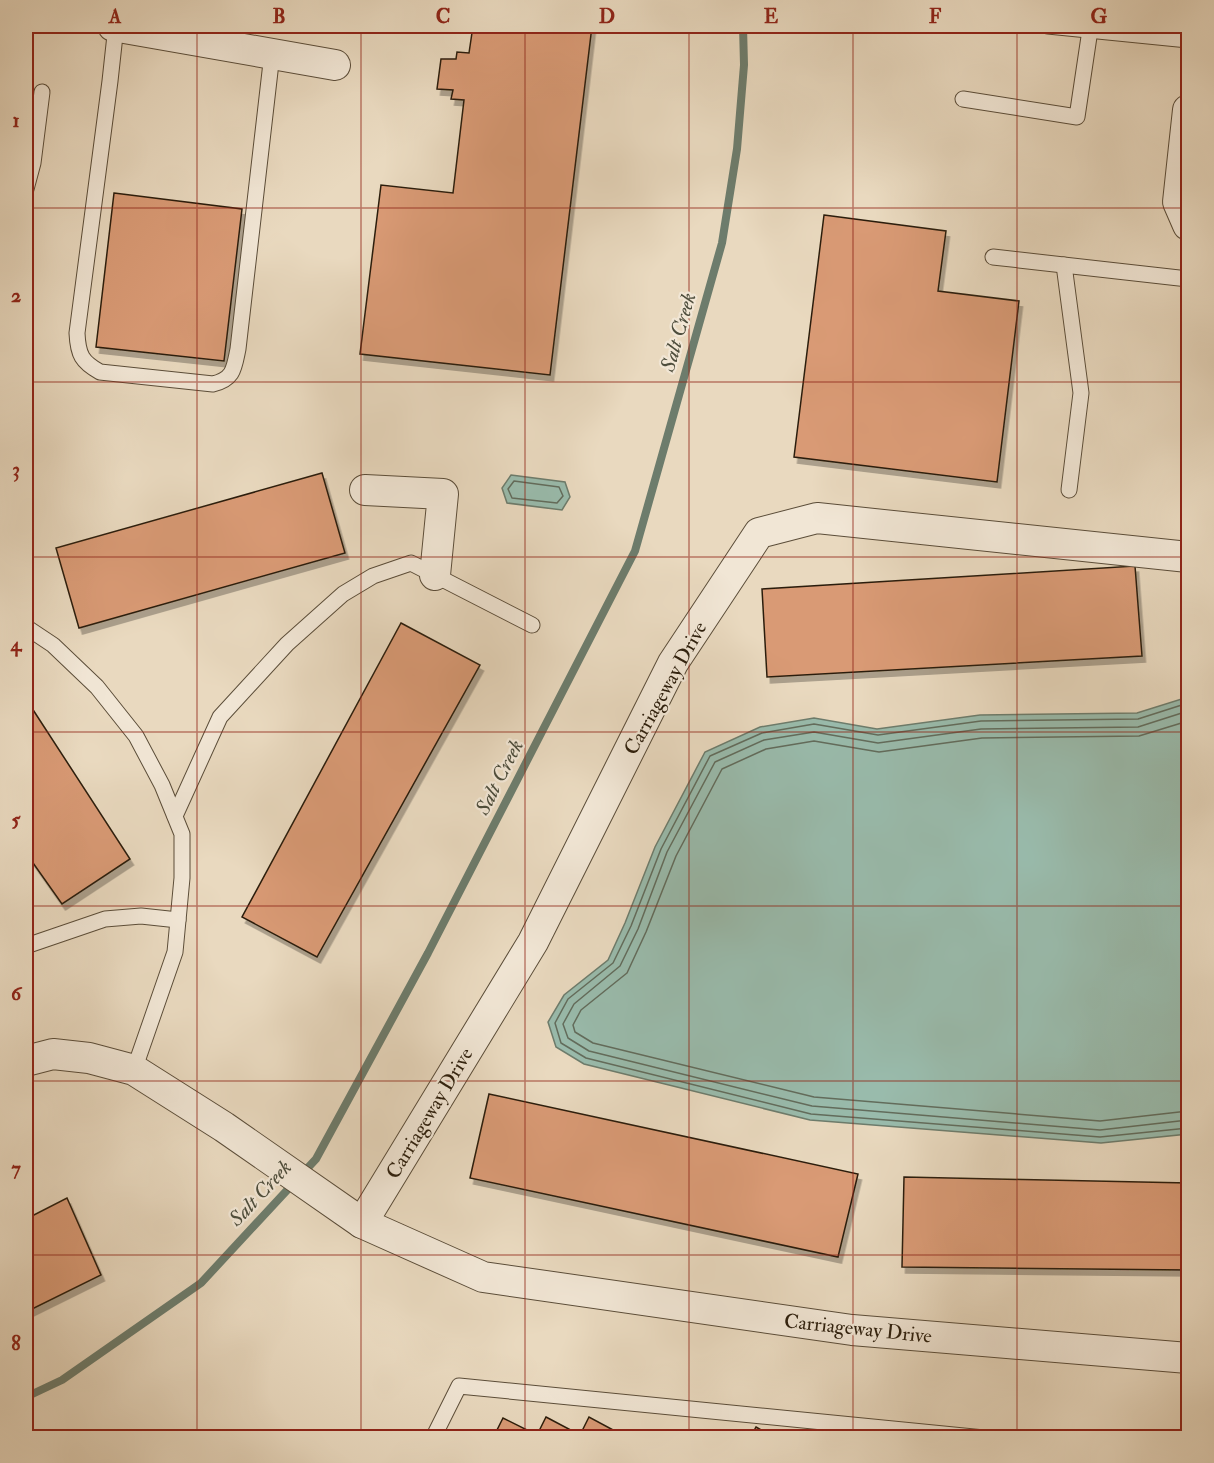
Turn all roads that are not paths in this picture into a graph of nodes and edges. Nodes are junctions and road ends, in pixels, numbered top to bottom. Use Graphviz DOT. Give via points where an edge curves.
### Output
graph roads {
  1 [pos="114,26"];
  2 [pos="1048,26"];
  3 [pos="1090,30"];
  4 [pos="1188,40"];
  5 [pos="272,54"];
  6 [pos="335,65"];
  7 [pos="42,92"];
  8 [pos="963,99"];
  9 [pos="1188,110"];
  10 [pos="26,189"];
  11 [pos="1185,209"];
  12 [pos="993,257"];
  13 [pos="1064,265"];
  14 [pos="1188,279"];
  15 [pos="365,489"];
  16 [pos="1070,490"];
  17 [pos="1188,557"];
  18 [pos="435,575"];
  19 [pos="532,625"];
  20 [pos="26,627"];
  21 [pos="175,816"];
  22 [pos="178,920"];
  23 [pos="26,945"];
  24 [pos="26,1061"];
  25 [pos="134,1070"];
  26 [pos="362,1223"];
  27 [pos="1188,1359"];
  28 [pos="432,1437"];
  29 [pos="984,1437"];
  1 -- 5 [label="street"];
  1 -- 5 [label="lane" via="77,333 86,364 100,372 213,384 223,382 234,371"];
  2 -- 3 [label="lane"];
  3 -- 4 [label="lane"];
  3 -- 8 [label="lane" via="1077,117"];
  5 -- 6 [label="street"];
  7 -- 10 [label="lane"];
  9 -- 11 [label="street"];
  12 -- 13 [label="lane"];
  13 -- 14 [label="lane"];
  13 -- 16 [label="lane" via="1081,393"];
  15 -- 18 [label="street" via="443,494"];
  17 -- 26 [label="street, Carriageway Drive" via="817,518 759,533 673,663 533,942"];
  18 -- 19 [label="lane"];
  18 -- 21 [label="lane" via="411,563 373,576 343,594 287,644 220,717"];
  20 -- 21 [label="lane" via="83,673 130,728"];
  21 -- 22 [label="lane" via="182,834"];
  22 -- 23 [label="lane" via="141,916 105,919"];
  22 -- 25 [label="lane" via="175,952"];
  24 -- 25 [label="street, Carriageway Drive" via="53,1054"];
  25 -- 26 [label="street, Carriageway Drive"];
  26 -- 27 [label="street, Carriageway Drive" via="483,1277 852,1330"];
  28 -- 29 [label="lane" via="459,1386"];
}
